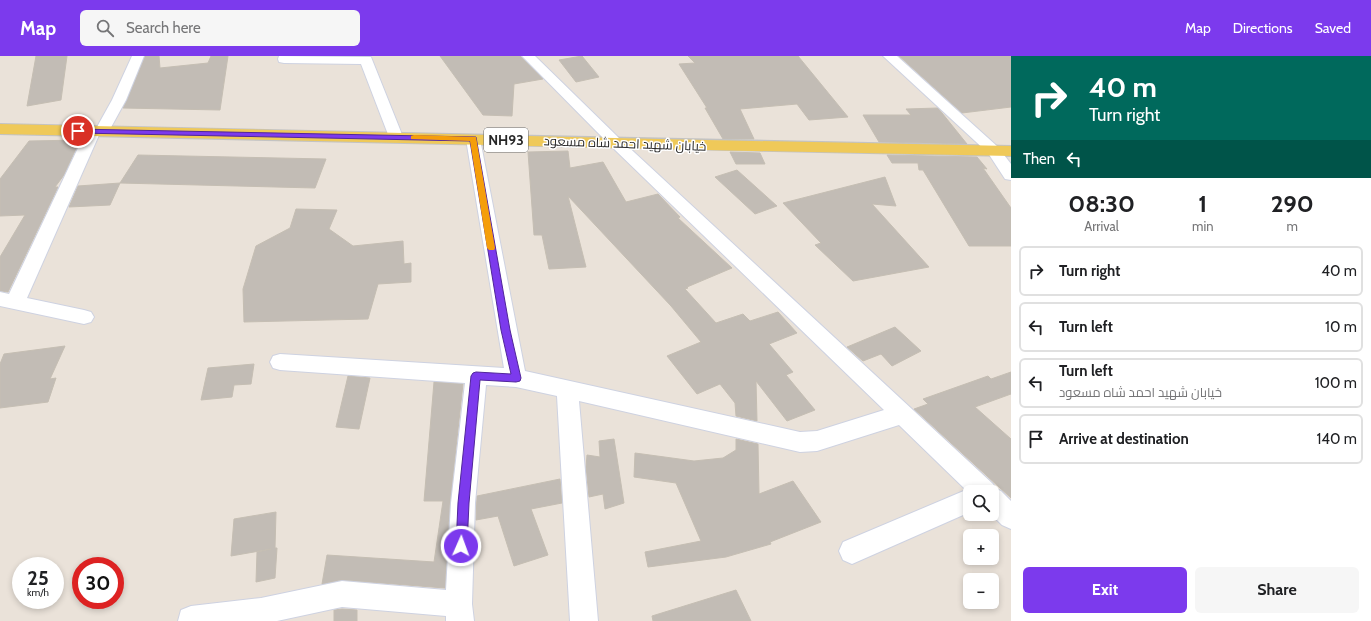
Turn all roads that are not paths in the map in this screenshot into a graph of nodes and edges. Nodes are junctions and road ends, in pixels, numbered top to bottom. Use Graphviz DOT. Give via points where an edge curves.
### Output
graph roads {
  1 [pos="138,56"];
  2 [pos="528,56"];
  3 [pos="889,56"];
  4 [pos="284,59"];
  5 [pos="0,129"];
  6 [pos="98,131"];
  7 [pos="396,137"];
  8 [pos="474,139"];
  9 [pos="617,144"];
  10 [pos="993,150"];
  11 [pos="1011,151"];
  12 [pos="1011,175"];
  13 [pos="8,301"];
  14 [pos="84,317"];
  15 [pos="280,362"];
  16 [pos="476,376"];
  17 [pos="516,378"];
  18 [pos="567,390"];
  19 [pos="902,414"];
  20 [pos="978,485"];
  21 [pos="963,503"];
  22 [pos="999,506"];
  23 [pos="1011,517"];
  24 [pos="852,551"];
  25 [pos="459,612"];
  26 [pos="191,620"];
  27 [pos="584,621"];
  1 -- 6 [label="street" via="119,100"];
  2 -- 9 [label="street"];
  3 -- 10 [label="street"];
  4 -- 7 [label="street" via="366,60"];
  5 -- 6 [label="main road, خیابان شهید احمد شاه مسعود / NH93"];
  6 -- 7 [label="main road, خیابان شهید احمد شاه مسعود / NH93"];
  6 -- 13 [label="street"];
  7 -- 8 [label="main road, خیابان شهید احمد شاه مسعود / NH93"];
  8 -- 9 [label="main road, خیابان شهید احمد شاه مسعود / NH93"];
  8 -- 17 [label="street" via="504,323"];
  9 -- 10 [label="main road, خیابان شهید احمد شاه مسعود / NH93"];
  9 -- 19 [label="street"];
  10 -- 11 [label="main road, خیابان شهید احمد شاه مسعود / NH93"];
  10 -- 12 [label="street"];
  13 -- 14 [label="street"];
  15 -- 16 [label="street"];
  16 -- 17 [label="street"];
  16 -- 25 [label="street" via="463,503"];
  17 -- 18 [label="street"];
  18 -- 19 [label="street" via="800,442 817,441"];
  18 -- 27 [label="street"];
  19 -- 20 [label="street"];
  21 -- 24 [label="street"];
  22 -- 23 [label="street"];
  25 -- 26 [label="street" via="342,594 261,610"];
}
